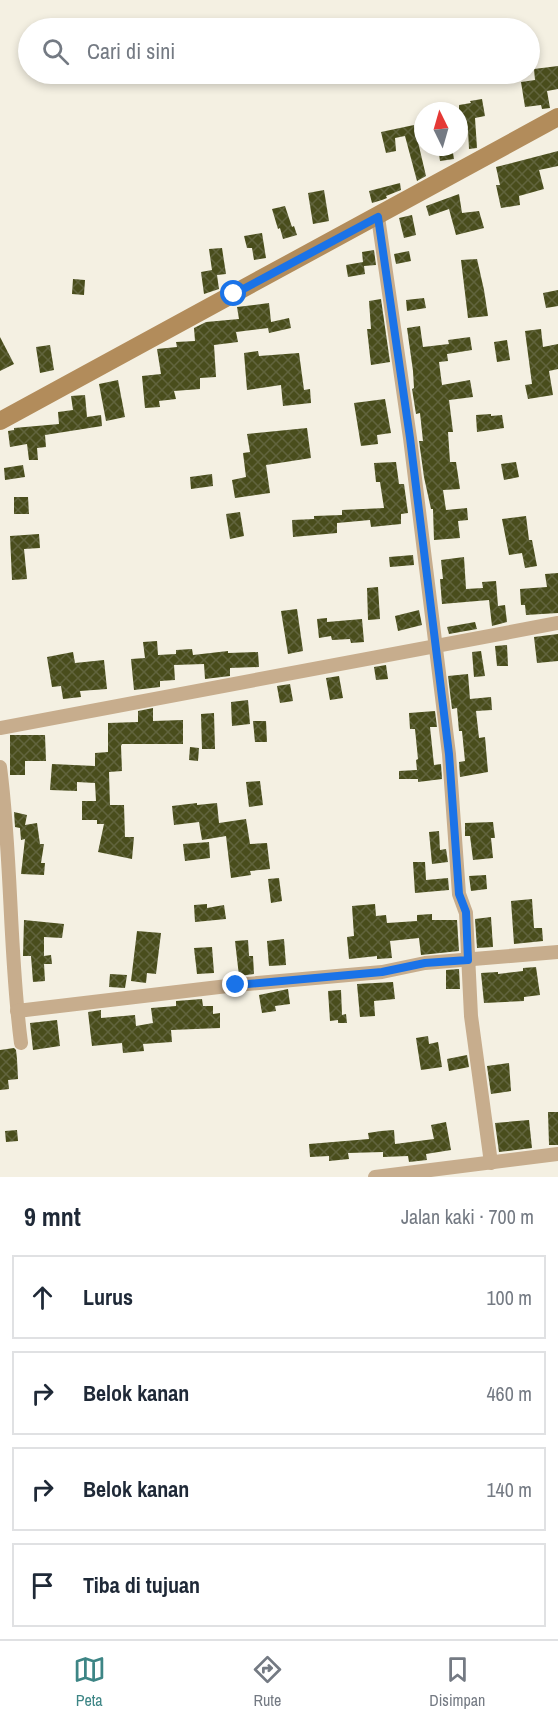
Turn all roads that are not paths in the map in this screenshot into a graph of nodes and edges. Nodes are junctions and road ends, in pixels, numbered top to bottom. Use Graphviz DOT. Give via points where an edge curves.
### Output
graph roads {
  1 [pos="558,117"];
  2 [pos="378,217"];
  3 [pos="0,421"];
  4 [pos="558,623"];
  5 [pos="435,646"];
  6 [pos="0,728"];
  7 [pos="0,767"];
  8 [pos="558,952"];
  9 [pos="468,960"];
  10 [pos="17,1011"];
  11 [pos="21,1043"];
  12 [pos="558,1154"];
  13 [pos="491,1164"];
  14 [pos="375,1177"];
  1 -- 2 [label="street"];
  2 -- 3 [label="street"];
  2 -- 5 [label="street"];
  4 -- 5 [label="street"];
  5 -- 6 [label="street"];
  5 -- 9 [label="street" via="449,754 459,894 466,912"];
  7 -- 10 [label="street"];
  8 -- 9 [label="street"];
  9 -- 10 [label="street"];
  9 -- 13 [label="street" via="471,1016"];
  10 -- 11 [label="street"];
  12 -- 13 [label="street"];
  13 -- 14 [label="street"];
}
